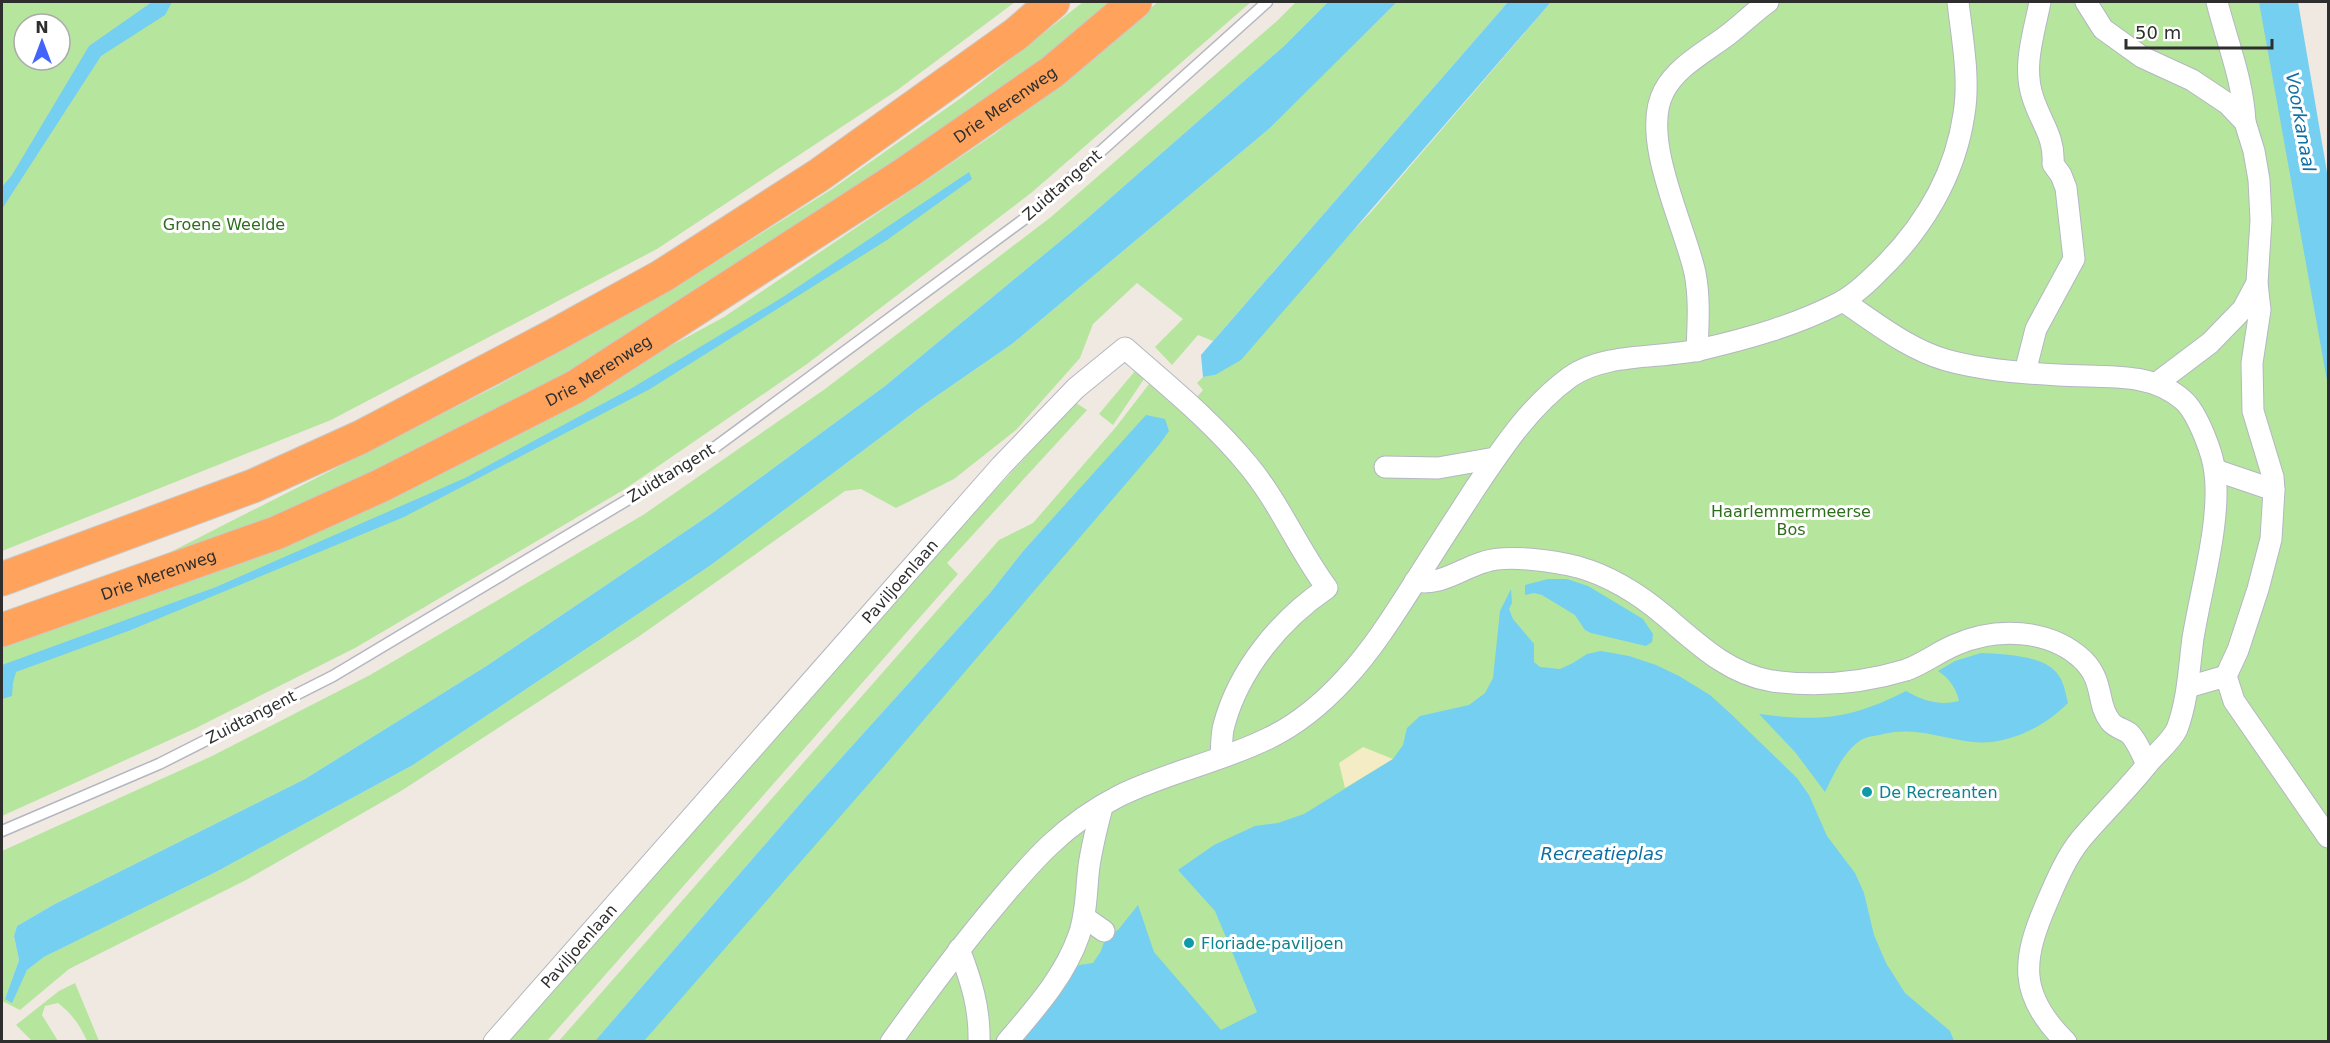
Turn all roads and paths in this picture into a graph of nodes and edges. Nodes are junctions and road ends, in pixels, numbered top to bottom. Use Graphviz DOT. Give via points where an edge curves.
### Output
graph roads {
  1 [pos="1053,2"];
  2 [pos="1136,2"];
  3 [pos="1267,2"];
  4 [pos="1767,2"];
  5 [pos="1958,2"];
  6 [pos="2040,2"];
  7 [pos="2086,2"];
  8 [pos="2217,2"];
  9 [pos="2245,122"];
  10 [pos="2257,283"];
  11 [pos="1844,301"];
  12 [pos="1697,351"];
  13 [pos="2025,372"];
  14 [pos="2157,383"];
  15 [pos="1495,458"];
  16 [pos="1386,467"];
  17 [pos="2215,470"];
  18 [pos="2274,490"];
  19 [pos="2,579"];
  20 [pos="1415,581"];
  21 [pos="2,630"];
  22 [pos="2226,676"];
  23 [pos="2188,687"];
  24 [pos="1221,757"];
  25 [pos="2147,765"];
  26 [pos="1102,807"];
  27 [pos="2,831"];
  28 [pos="2328,837"];
  29 [pos="1084,916"];
  30 [pos="1104,932"];
  31 [pos="959,949"];
  32 [pos="494,1041"];
  33 [pos="891,1041"];
  34 [pos="979,1041"];
  35 [pos="1007,1041"];
  36 [pos="2066,1041"];
  1 -- 19 [label="highway" via="1016,34 819,175 662,276 361,437 253,486"];
  2 -- 21 [label="highway, Drie Merenweg" via="1052,72 906,173 575,387 380,486 276,533"];
  3 -- 27 [label="lane, Zuidtangent" via="1031,214 714,448 333,676 159,764"];
  4 -- 12 [label="street" via="1678,73 1659,102 1660,159 1695,271 1699,298"];
  5 -- 11 [label="street" via="1965,111 1944,184 1895,256"];
  6 -- 13 [label="street" via="2028,68 2032,97 2054,149 2053,164 2066,188 2073,259 2036,329"];
  7 -- 9 [label="street" via="2103,29 2142,57 2201,86 2228,104"];
  8 -- 9 [label="street" via="2237,67"];
  9 -- 10 [label="street" via="2259,180"];
  10 -- 14 [label="street" via="2243,309 2210,343"];
  10 -- 18 [label="street" via="2260,310 2252,363 2253,411"];
  11 -- 12 [label="street" via="1760,335"];
  11 -- 13 [label="street" via="1917,350 1969,365"];
  12 -- 15 [label="street" via="1629,359 1591,367 1571,376 1523,420"];
  13 -- 14 [label="street"];
  14 -- 17 [label="street" via="2184,400 2196,419"];
  15 -- 16 [label="street" via="1438,468"];
  15 -- 20 [label="street"];
  17 -- 18 [label="street"];
  17 -- 23 [label="street" via="2213,522"];
  18 -- 22 [label="street" via="2271,539 2238,650"];
  20 -- 24 [label="street" via="1363,657 1315,708 1269,738"];
  20 -- 25 [label="street" via="1426,583 1447,578 1484,561 1502,558 1578,567 1618,583 1701,647 1746,675 1798,685 1867,680 1909,669 1975,637 2018,633 2040,637 2065,646 2084,662 2097,679 2110,723 2132,735"];
  22 -- 23 [label="street"];
  22 -- 28 [label="street" via="2234,701"];
  23 -- 25 [label="street" via="2176,731"];
  24 -- 26 [label="street" via="1119,796"];
  24 -- 32 [label="street, Paviljoenlaan" via="1224,725 1251,667 1274,632 1304,603 1327,588 1249,466 1215,428 1125,348 1076,388 997,471"];
  25 -- 36 [label="street" via="2080,840 2053,887 2034,935 2028,970 2030,984 2048,1023"];
  26 -- 29 [label="street" via="1089,867"];
  26 -- 31 [label="street" via="1066,829 1046,847"];
  29 -- 30 [label="street"];
  29 -- 35 [label="street" via="1063,970"];
  31 -- 33 [label="street"];
  31 -- 34 [label="street" via="973,984"];
}
